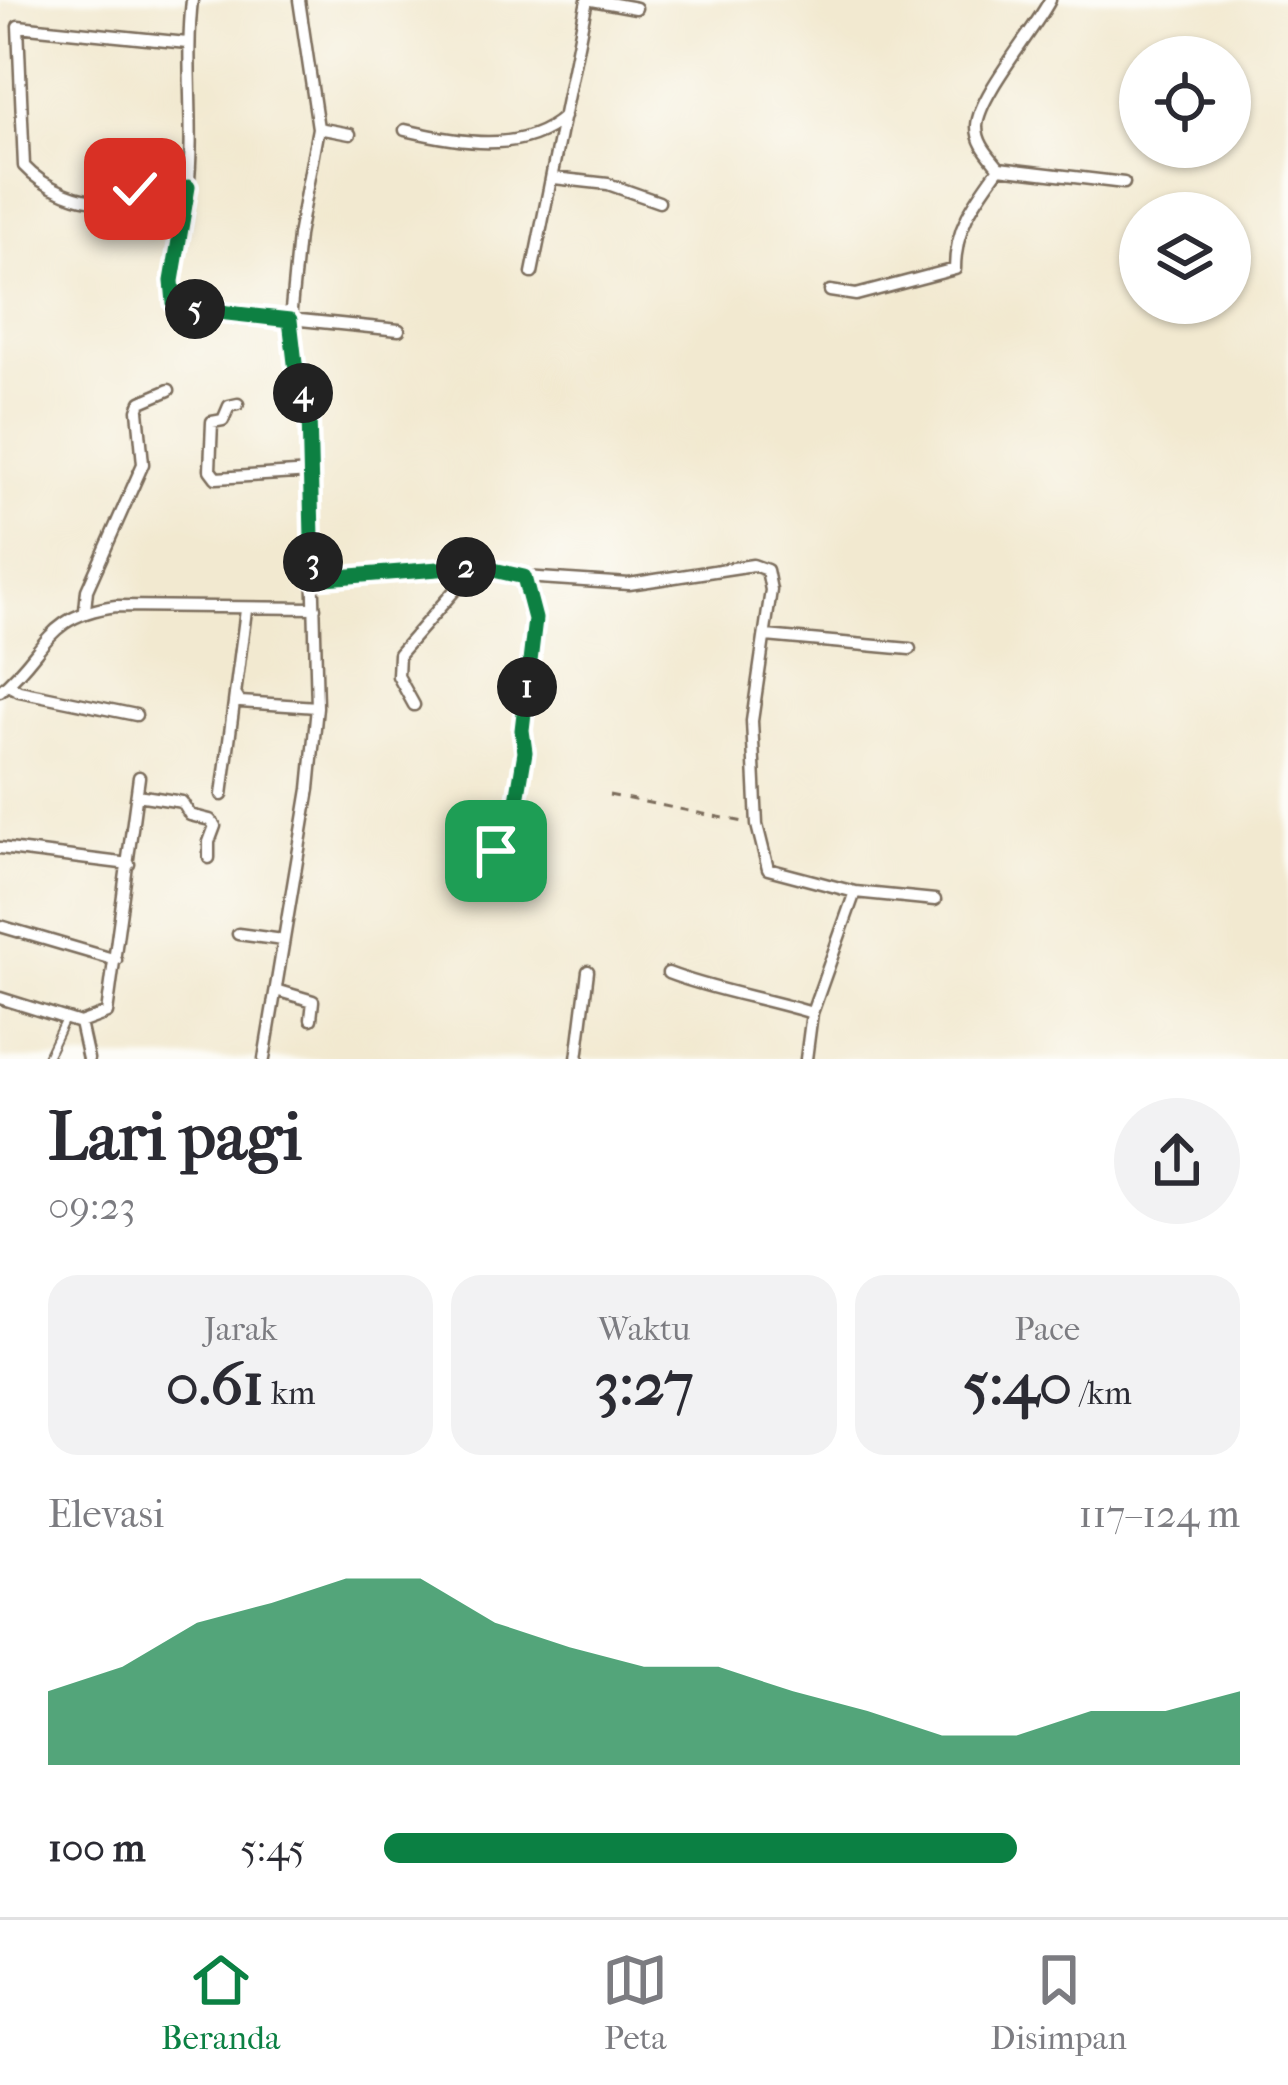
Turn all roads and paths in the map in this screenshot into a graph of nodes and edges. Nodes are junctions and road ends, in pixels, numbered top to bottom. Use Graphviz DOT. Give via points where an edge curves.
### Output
graph roads {
  1 [pos="192,0"];
  2 [pos="298,0"];
  3 [pos="590,0"];
  4 [pos="1049,0"];
  5 [pos="636,8"];
  6 [pos="188,43"];
  7 [pos="564,118"];
  8 [pos="318,128"];
  9 [pos="405,130"];
  10 [pos="350,134"];
  11 [pos="999,169"];
  12 [pos="554,178"];
  13 [pos="1124,183"];
  14 [pos="188,187"];
  15 [pos="659,202"];
  16 [pos="532,273"];
  17 [pos="830,291"];
  18 [pos="290,320"];
  19 [pos="399,330"];
  20 [pos="169,389"];
  21 [pos="238,404"];
  22 [pos="311,472"];
  23 [pos="476,566"];
  24 [pos="524,577"];
  25 [pos="313,579"];
  26 [pos="315,608"];
  27 [pos="85,610"];
  28 [pos="246,610"];
  29 [pos="766,636"];
  30 [pos="910,649"];
  31 [pos="4,688"];
  32 [pos="235,694"];
  33 [pos="414,705"];
  34 [pos="317,707"];
  35 [pos="136,715"];
  36 [pos="139,777"];
  37 [pos="136,795"];
  38 [pos="222,795"];
  39 [pos="609,795"];
  40 [pos="757,825"];
  41 [pos="0,848"];
  42 [pos="452,850"];
  43 [pos="209,859"];
  44 [pos="129,864"];
  45 [pos="855,892"];
  46 [pos="935,900"];
  47 [pos="0,926"];
  48 [pos="238,934"];
  49 [pos="283,940"];
  50 [pos="116,960"];
  51 [pos="588,970"];
  52 [pos="668,973"];
  53 [pos="276,990"];
  54 [pos="0,998"];
  55 [pos="812,1013"];
  56 [pos="65,1019"];
  57 [pos="311,1019"];
  58 [pos="80,1023"];
  59 [pos="46,1059"];
  60 [pos="88,1059"];
  61 [pos="264,1059"];
  62 [pos="578,1059"];
  63 [pos="806,1059"];
  1 -- 6 [label="street"];
  2 -- 8 [label="street"];
  3 -- 5 [label="street"];
  3 -- 7 [label="street"];
  4 -- 11 [label="street" via="976,122 979,142"];
  6 -- 14 [label="street"];
  6 -- 14 [label="street" via="18,26 25,166 33,175 98,201 135,189"];
  7 -- 9 [label="street" via="546,134 486,143"];
  7 -- 12 [label="street"];
  8 -- 10 [label="street"];
  8 -- 18 [label="street"];
  11 -- 13 [label="street"];
  11 -- 17 [label="street" via="955,241 955,269 856,295"];
  12 -- 15 [label="street" via="608,184"];
  12 -- 16 [label="street"];
  14 -- 18 [label="street" via="174,303"];
  18 -- 19 [label="street"];
  18 -- 22 [label="street" via="309,413"];
  20 -- 27 [label="street" via="141,402 143,464"];
  21 -- 22 [label="street" via="212,422 216,478"];
  22 -- 25 [label="street"];
  23 -- 24 [label="street"];
  23 -- 25 [label="street"];
  23 -- 33 [label="street" via="399,654 398,676"];
  24 -- 29 [label="street" via="629,584 753,565 768,572"];
  24 -- 42 [label="path" via="535,619 514,818 496,851"];
  25 -- 26 [label="street"];
  26 -- 28 [label="street"];
  26 -- 34 [label="street"];
  27 -- 28 [label="street"];
  27 -- 31 [label="street" via="61,622"];
  28 -- 32 [label="street"];
  29 -- 30 [label="street"];
  29 -- 40 [label="street" via="752,721"];
  31 -- 35 [label="street"];
  32 -- 34 [label="street" via="240,702"];
  32 -- 38 [label="street"];
  34 -- 49 [label="street"];
  36 -- 37 [label="street"];
  37 -- 43 [label="street" via="182,802 190,815 210,820"];
  37 -- 44 [label="street"];
  39 -- 40 [label="path"];
  40 -- 45 [label="street" via="768,868"];
  41 -- 44 [label="street"];
  44 -- 50 [label="street"];
  45 -- 46 [label="street"];
  45 -- 55 [label="street"];
  47 -- 50 [label="street"];
  48 -- 49 [label="street"];
  49 -- 53 [label="street"];
  50 -- 58 [label="street" via="107,1013"];
  51 -- 62 [label="street"];
  52 -- 55 [label="street"];
  53 -- 57 [label="street" via="313,1000"];
  53 -- 61 [label="street"];
  54 -- 56 [label="street"];
  55 -- 63 [label="street"];
  56 -- 58 [label="street"];
  56 -- 59 [label="lane"];
  58 -- 60 [label="street"];
}
